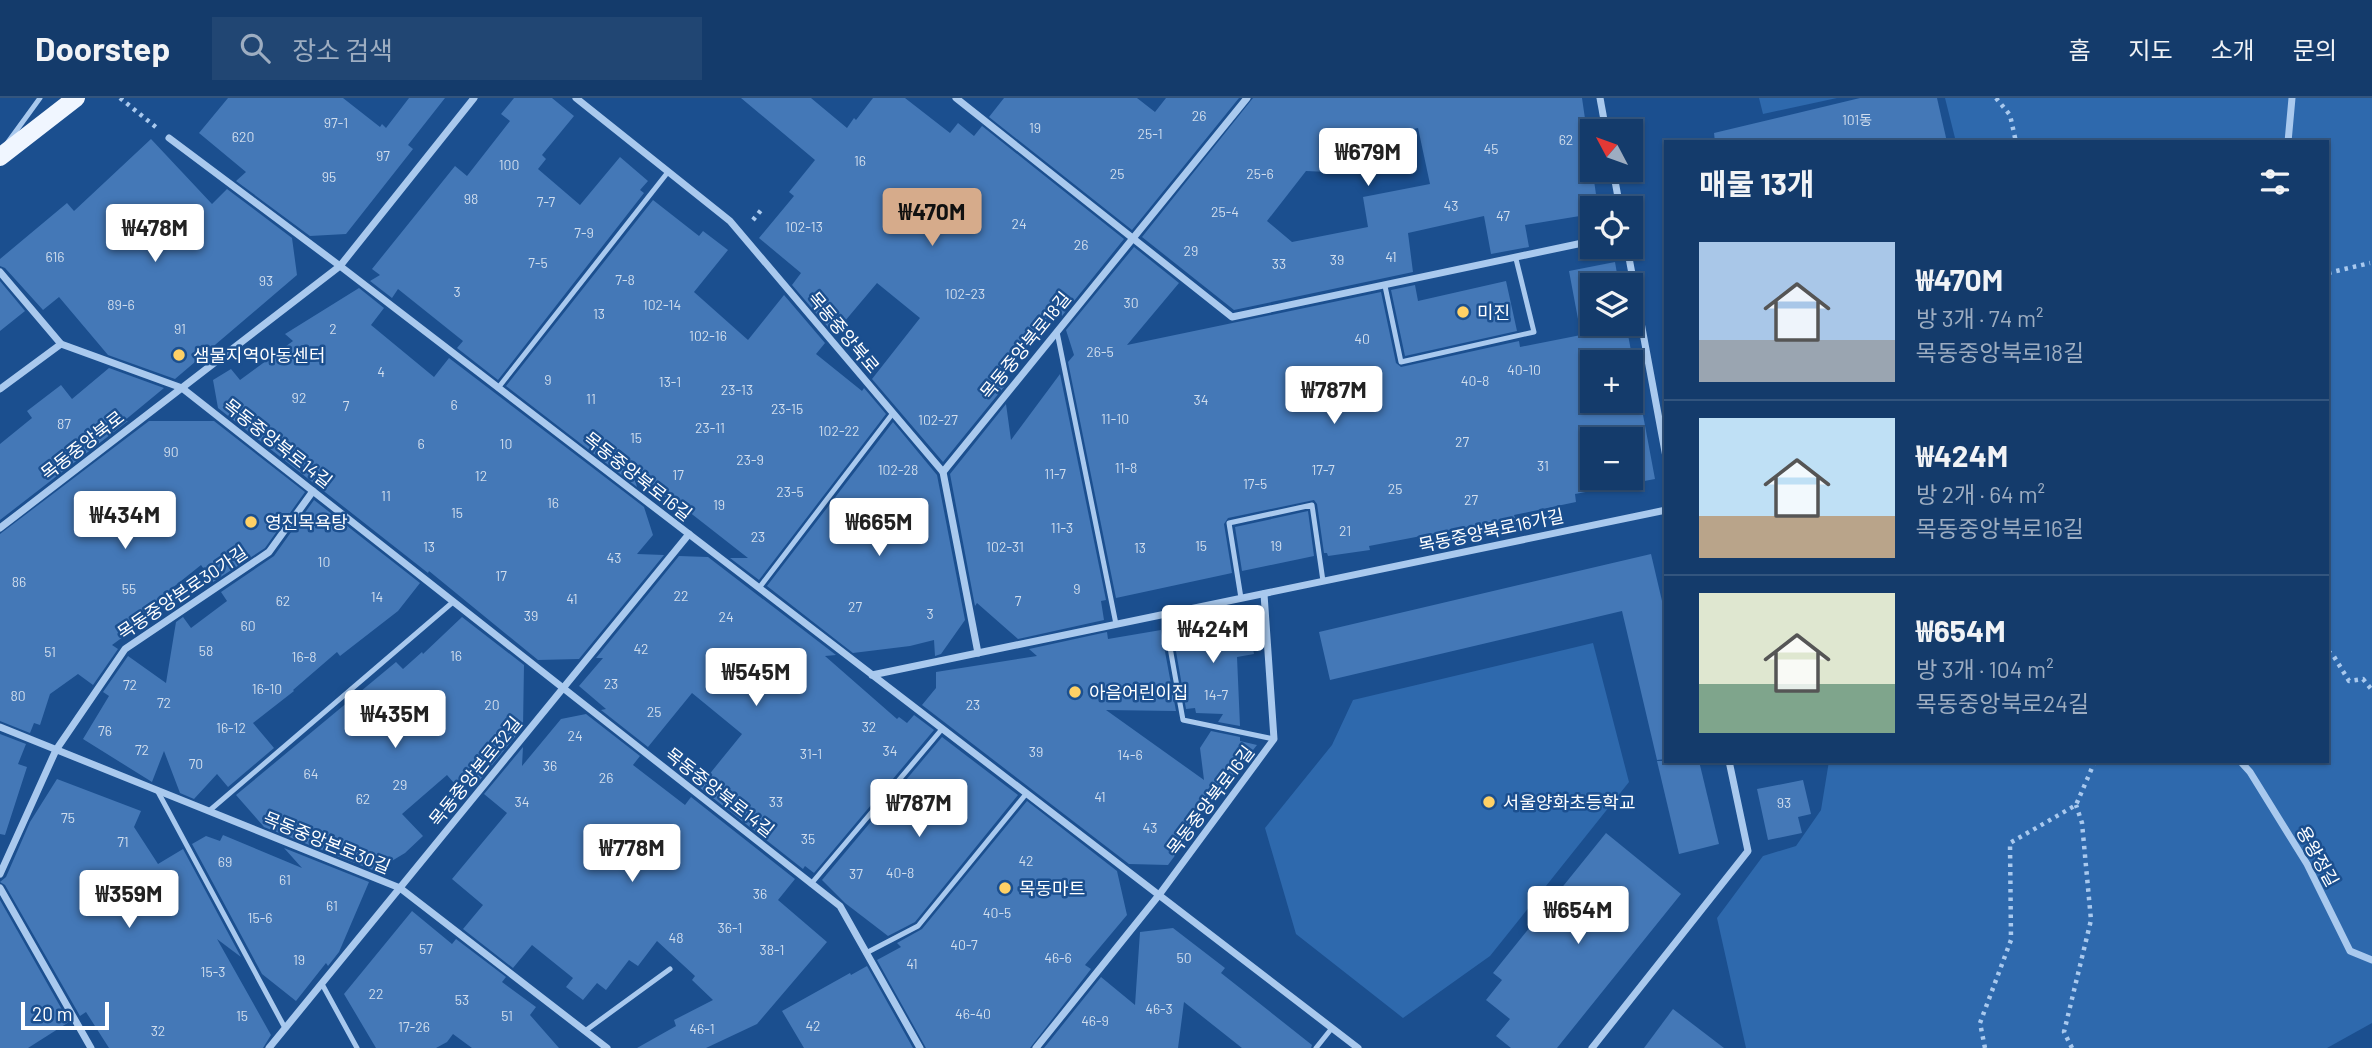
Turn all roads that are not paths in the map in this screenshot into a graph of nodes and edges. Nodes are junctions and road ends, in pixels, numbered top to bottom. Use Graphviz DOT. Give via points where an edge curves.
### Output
graph roads {
  1 [pos="40,98"];
  2 [pos="76,98"];
  3 [pos="474,98"];
  4 [pos="576,98"];
  5 [pos="956,98"];
  6 [pos="1247,98"];
  7 [pos="1600,98"];
  8 [pos="2292,98"];
  9 [pos="1604,119"];
  10 [pos="169,138"];
  11 [pos="2288,140"];
  12 [pos="0,155"];
  13 [pos="668,172"];
  14 [pos="1133,238"];
  15 [pos="1580,244"];
  16 [pos="1516,259"];
  17 [pos="1629,259"];
  18 [pos="340,266"];
  19 [pos="0,271"];
  20 [pos="1385,286"];
  21 [pos="1057,331"];
  22 [pos="61,344"];
  23 [pos="182,388"];
  24 [pos="499,388"];
  25 [pos="0,389"];
  26 [pos="893,413"];
  27 [pos="1664,446"];
  28 [pos="943,472"];
  29 [pos="313,491"];
  30 [pos="1664,510"];
  31 [pos="0,528"];
  32 [pos="689,534"];
  33 [pos="1323,581"];
  34 [pos="759,588"];
  35 [pos="1264,594"];
  36 [pos="1241,598"];
  37 [pos="453,602"];
  38 [pos="1164,614"];
  39 [pos="1116,624"];
  40 [pos="978,653"];
  41 [pos="872,675"];
  42 [pos="563,688"];
  43 [pos="0,727"];
  44 [pos="942,729"];
  45 [pos="1274,739"];
  46 [pos="56,750"];
  47 [pos="1729,763"];
  48 [pos="2242,763"];
  49 [pos="157,790"];
  50 [pos="1026,794"];
  51 [pos="209,811"];
  52 [pos="0,874"];
  53 [pos="811,884"];
  54 [pos="0,888"];
  55 [pos="400,888"];
  56 [pos="1159,895"];
  57 [pos="866,953"];
  58 [pos="2372,960"];
  59 [pos="670,968"];
  60 [pos="322,984"];
  61 [pos="285,1028"];
  62 [pos="1332,1028"];
  63 [pos="585,1031"];
  64 [pos="91,1048"];
  65 [pos="269,1048"];
  66 [pos="357,1048"];
  67 [pos="607,1048"];
  68 [pos="920,1048"];
  69 [pos="1036,1048"];
  70 [pos="1316,1048"];
  71 [pos="1358,1048"];
  72 [pos="1592,1048"];
  1 -- 12 [label="lane"];
  2 -- 12 [label="main road"];
  3 -- 18 [label="street, 목동중앙북로"];
  4 -- 13 [label="street, 목동중앙북로"];
  5 -- 14 [label="street"];
  6 -- 14 [label="street, 목동중앙북로18길"];
  7 -- 9 [label="street"];
  8 -- 11 [label="street"];
  10 -- 18 [label="street"];
  13 -- 24 [label="lane"];
  13 -- 26 [label="street, 목동중앙북로" via="730,221"];
  14 -- 20 [label="street" via="1232,317"];
  14 -- 21 [label="street, 목동중앙북로18길"];
  15 -- 16 [label="street"];
  16 -- 20 [label="street"];
  16 -- 20 [label="lane" via="1534,332 1401,362"];
  17 -- 27 [label="street"];
  18 -- 23 [label="street, 목동중앙북로"];
  18 -- 24 [label="street, 목동중앙북로16길"];
  19 -- 22 [label="street"];
  21 -- 28 [label="street, 목동중앙북로18길"];
  21 -- 39 [label="lane"];
  22 -- 23 [label="street"];
  22 -- 25 [label="street"];
  23 -- 29 [label="street, 목동중앙북로14길"];
  23 -- 31 [label="street, 목동중앙북로"];
  24 -- 32 [label="street, 목동중앙북로16길"];
  26 -- 28 [label="street, 목동중앙북로"];
  26 -- 34 [label="lane"];
  28 -- 40 [label="street, 목동중앙북로"];
  29 -- 37 [label="street, 목동중앙북로14길"];
  29 -- 46 [label="street, 목동중앙본로30가길" via="269,552 125,649"];
  30 -- 33 [label="street, 목동중앙북로16가길"];
  32 -- 34 [label="street, 목동중앙북로16길"];
  32 -- 42 [label="street, 목동중앙본로32길"];
  33 -- 35 [label="street, 목동중앙북로16가길"];
  33 -- 36 [label="lane" via="1312,505 1229,523"];
  34 -- 41 [label="street, 목동중앙북로16길"];
  35 -- 36 [label="street, 목동중앙북로16가길"];
  35 -- 45 [label="street, 목동중앙북로16길"];
  36 -- 38 [label="street, 목동중앙북로16가길"];
  37 -- 42 [label="street, 목동중앙북로14길"];
  37 -- 51 [label="lane"];
  38 -- 39 [label="street, 목동중앙북로16가길"];
  38 -- 45 [label="lane" via="1183,720"];
  39 -- 40 [label="street, 목동중앙북로16가길"];
  40 -- 41 [label="street, 목동중앙북로16가길"];
  41 -- 44 [label="street, 목동중앙북로16길"];
  42 -- 53 [label="street, 목동중앙북로14길"];
  42 -- 55 [label="street, 목동중앙본로32길"];
  43 -- 46 [label="street, 목동중앙본로30길"];
  44 -- 50 [label="street, 목동중앙북로16길"];
  44 -- 53 [label="lane"];
  45 -- 56 [label="street, 목동중앙북로16길"];
  46 -- 49 [label="street, 목동중앙본로30길"];
  46 -- 52 [label="street, 목동중앙본로30가길"];
  47 -- 72 [label="street" via="1748,850"];
  48 -- 58 [label="street, 용왕정길" via="2307,864 2350,951"];
  49 -- 51 [label="street, 목동중앙본로30길"];
  49 -- 61 [label="lane"];
  50 -- 56 [label="street, 목동중앙북로16길"];
  50 -- 57 [label="lane" via="918,926"];
  51 -- 55 [label="street, 목동중앙본로30길"];
  53 -- 57 [label="street, 목동중앙북로14길" via="839,906"];
  54 -- 64 [label="street"];
  55 -- 60 [label="street, 목동중앙본로32길"];
  55 -- 63 [label="street, 목동중앙본로30길"];
  56 -- 62 [label="street, 목동중앙북로16길"];
  56 -- 69 [label="street, 목동중앙북로16길"];
  57 -- 68 [label="street, 목동중앙북로14길"];
  59 -- 63 [label="lane"];
  60 -- 61 [label="street, 목동중앙본로32길"];
  60 -- 66 [label="lane"];
  61 -- 65 [label="street, 목동중앙본로32길"];
  62 -- 70 [label="lane"];
  62 -- 71 [label="street, 목동중앙북로16길"];
  63 -- 67 [label="street, 목동중앙본로30길"];
}
